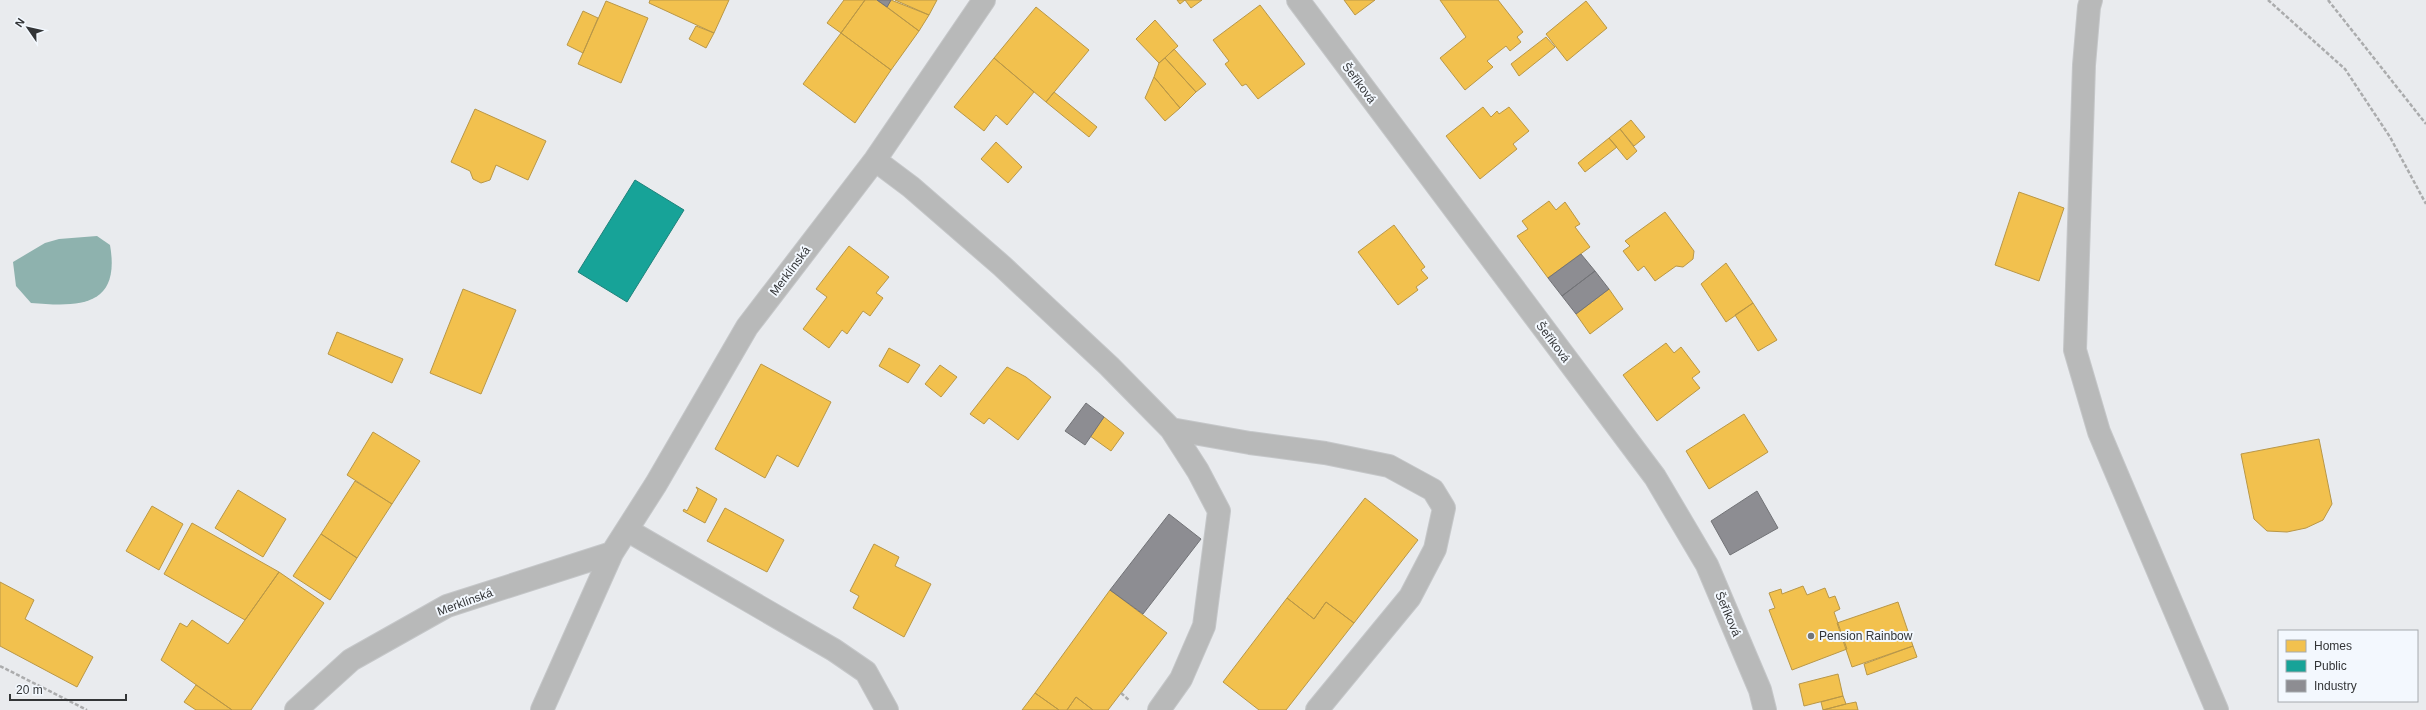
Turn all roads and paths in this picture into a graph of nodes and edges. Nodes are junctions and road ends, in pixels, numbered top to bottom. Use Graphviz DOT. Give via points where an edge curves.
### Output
graph roads {
  1 [pos="984,0"];
  2 [pos="1298,0"];
  3 [pos="2091,0"];
  4 [pos="2268,0"];
  5 [pos="2328,0"];
  6 [pos="2426,124"];
  7 [pos="875,160"];
  8 [pos="2426,204"];
  9 [pos="1171,429"];
  10 [pos="627,530"];
  11 [pos="612,553"];
  12 [pos="0,666"];
  13 [pos="87,710"];
  14 [pos="296,710"];
  15 [pos="542,710"];
  16 [pos="887,710"];
  17 [pos="1158,710"];
  18 [pos="1317,710"];
  19 [pos="1766,710"];
  20 [pos="2218,710"];
  1 -- 7 [label="street, Merklínská"];
  2 -- 19 [label="street, Šeříková" via="1655,477 1707,565"];
  3 -- 20 [label="street" via="2084,64 2075,350 2099,432"];
  4 -- 8 [label="path" via="2345,69 2390,137"];
  5 -- 6 [label="path"];
  7 -- 9 [label="street" via="911,187 1002,266 1109,366"];
  7 -- 10 [label="street, Merklínská" via="747,327"];
  9 -- 17 [label="street" via="1198,471 1219,511 1204,626 1182,679"];
  9 -- 18 [label="street" via="1325,453 1389,466 1433,490 1444,508 1435,549 1410,597"];
  10 -- 11 [label="street, Merklínská"];
  10 -- 16 [label="street" via="834,650 866,672"];
  11 -- 14 [label="street, Merklínská" via="447,606 351,660"];
  11 -- 15 [label="street, Merklínská"];
  12 -- 13 [label="path"];
}
